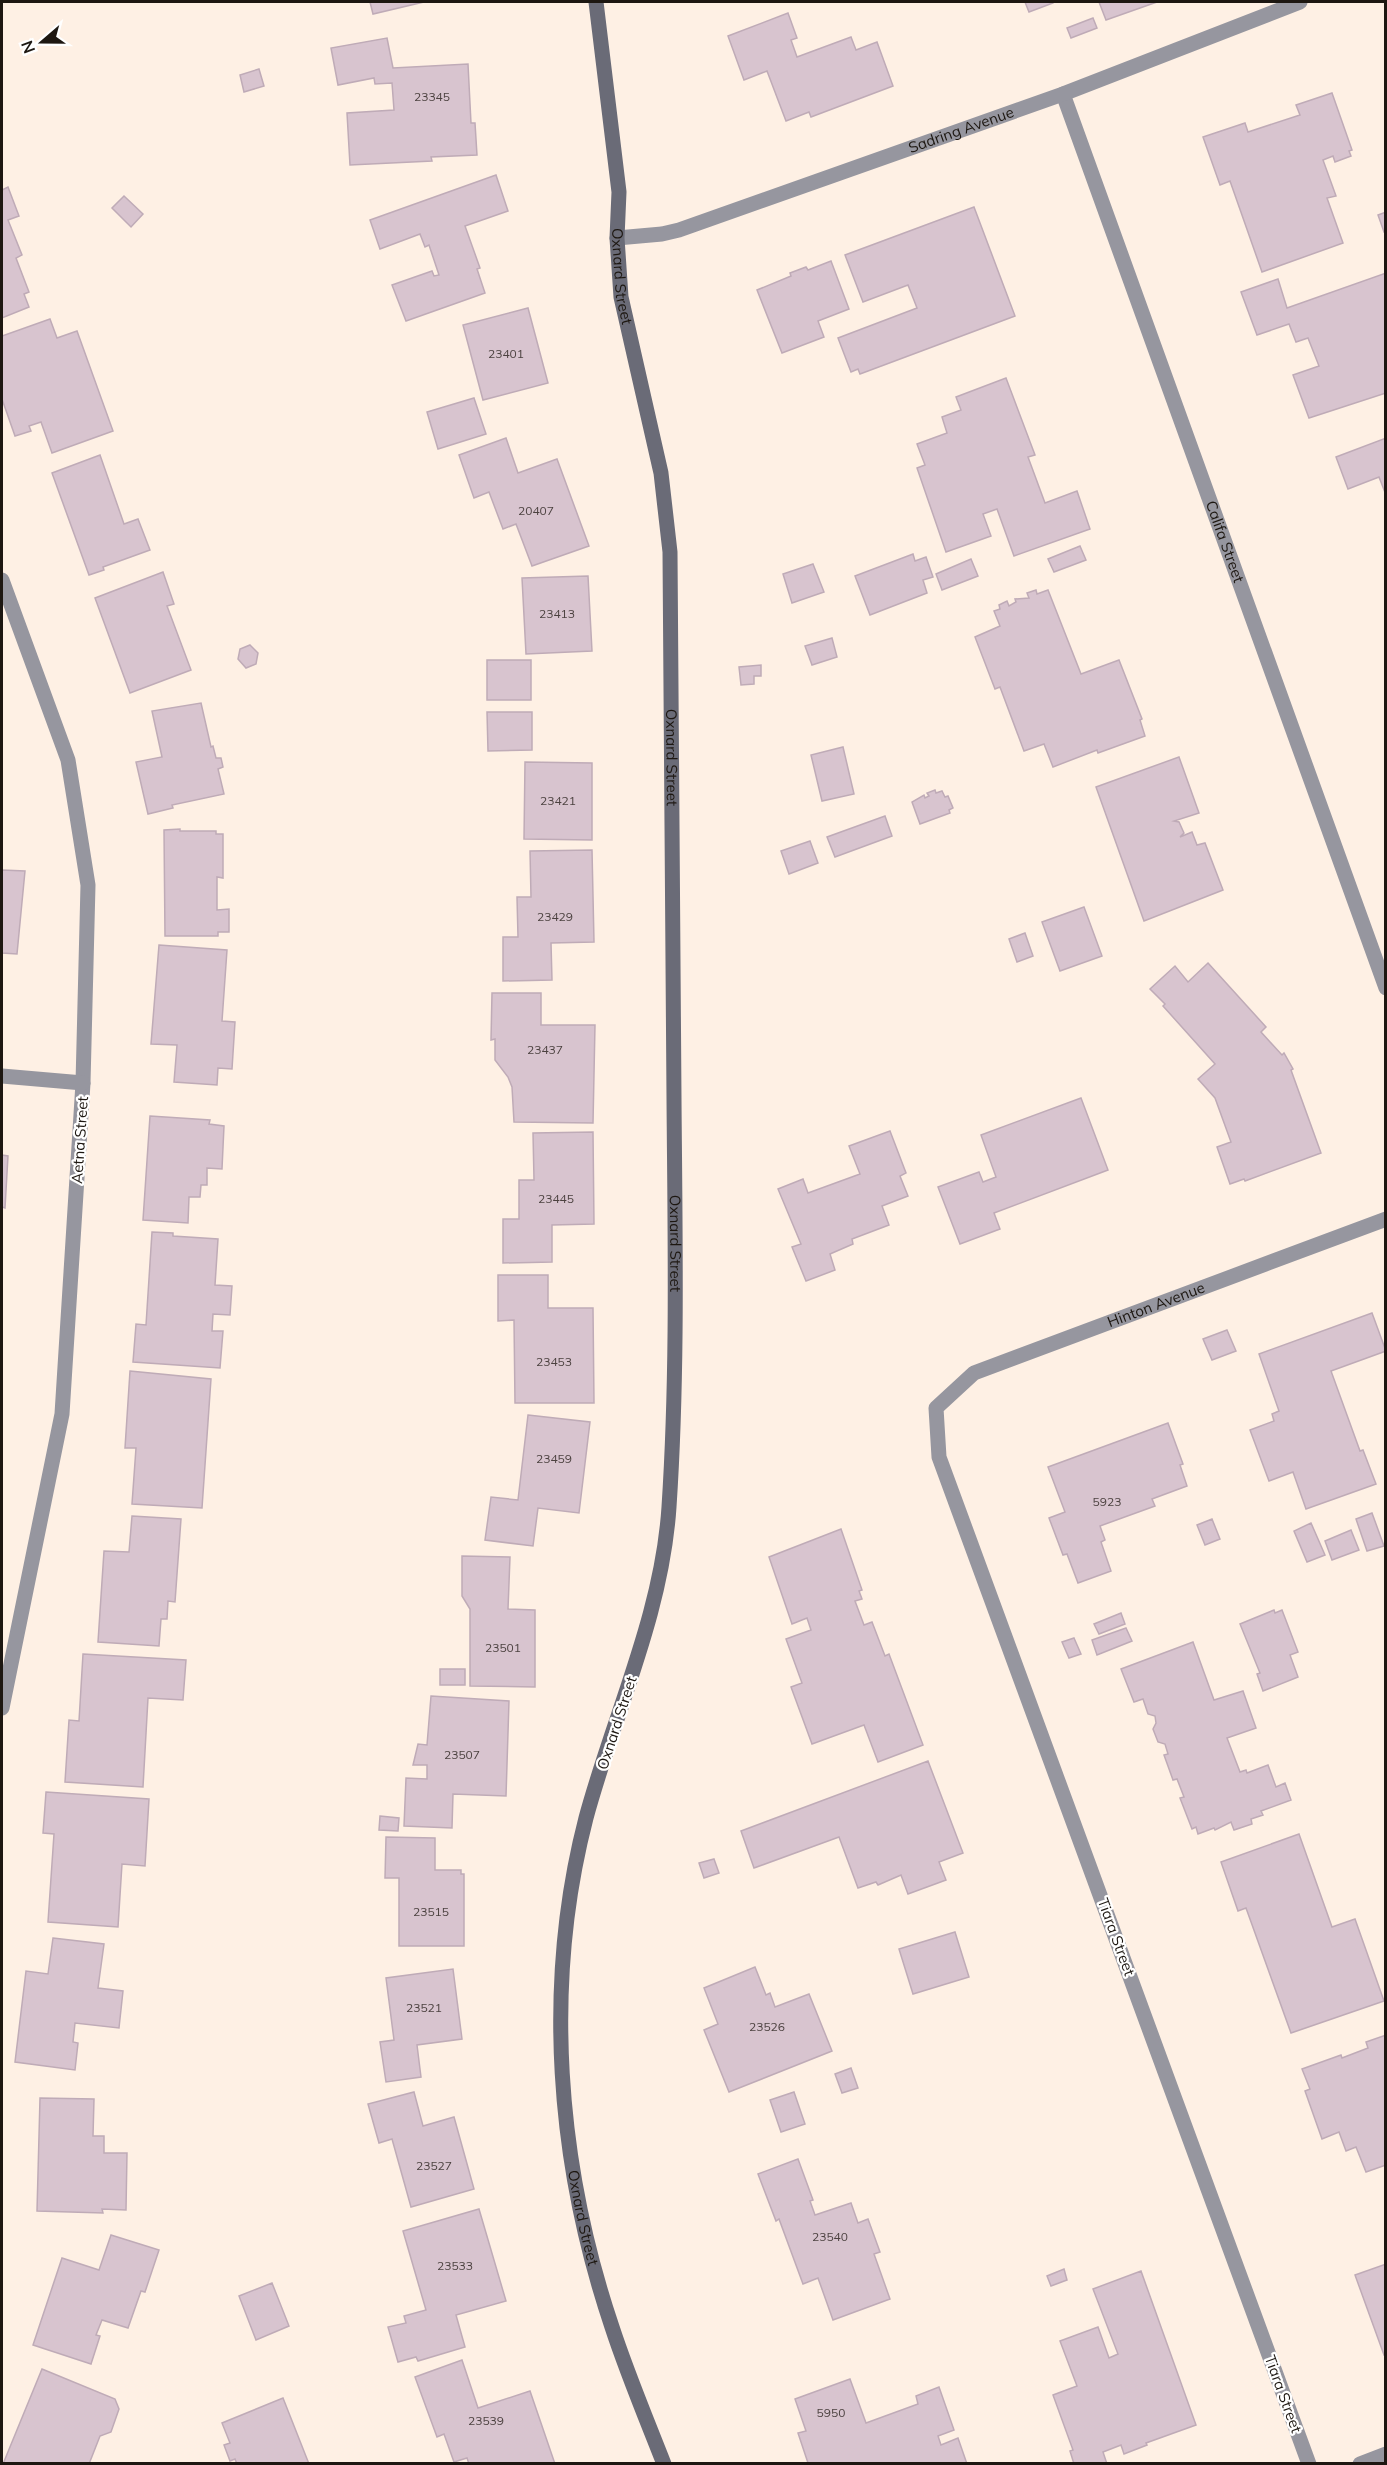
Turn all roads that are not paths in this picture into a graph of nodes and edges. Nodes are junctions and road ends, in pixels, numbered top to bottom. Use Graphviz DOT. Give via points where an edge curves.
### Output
graph roads {
  1 [pos="596,2"];
  2 [pos="1300,2"];
  3 [pos="1063,94"];
  4 [pos="618,238"];
  5 [pos="2,580"];
  6 [pos="1386,987"];
  7 [pos="2,1076"];
  8 [pos="83,1083"];
  9 [pos="1386,1219"];
  10 [pos="936,1408"];
  11 [pos="2,1708"];
  12 [pos="1386,2454"];
  13 [pos="664,2463"];
  14 [pos="1309,2463"];
  15 [pos="1360,2463"];
  1 -- 4 [label="street, Oxnard Street" via="619,192"];
  2 -- 3 [label="street, Sadring Avenue"];
  3 -- 4 [label="street, Sadring Avenue" via="679,230"];
  3 -- 6 [label="street, Califa Street"];
  4 -- 13 [label="street, Oxnard Street" via="621,297 661,473 670,552 676,1358 669,1513 658,1583 586,1819 567,1913 560,2008 565,2122 585,2229 611,2325"];
  5 -- 8 [label="street, Aetna Street" via="68,760 88,885"];
  7 -- 8 [label="street"];
  8 -- 11 [label="street, Aetna Street" via="62,1414"];
  9 -- 10 [label="street, Hinton Avenue" via="974,1373"];
  10 -- 14 [label="street, Tiara Street" via="939,1457"];
  12 -- 15 [label="street"];
}
